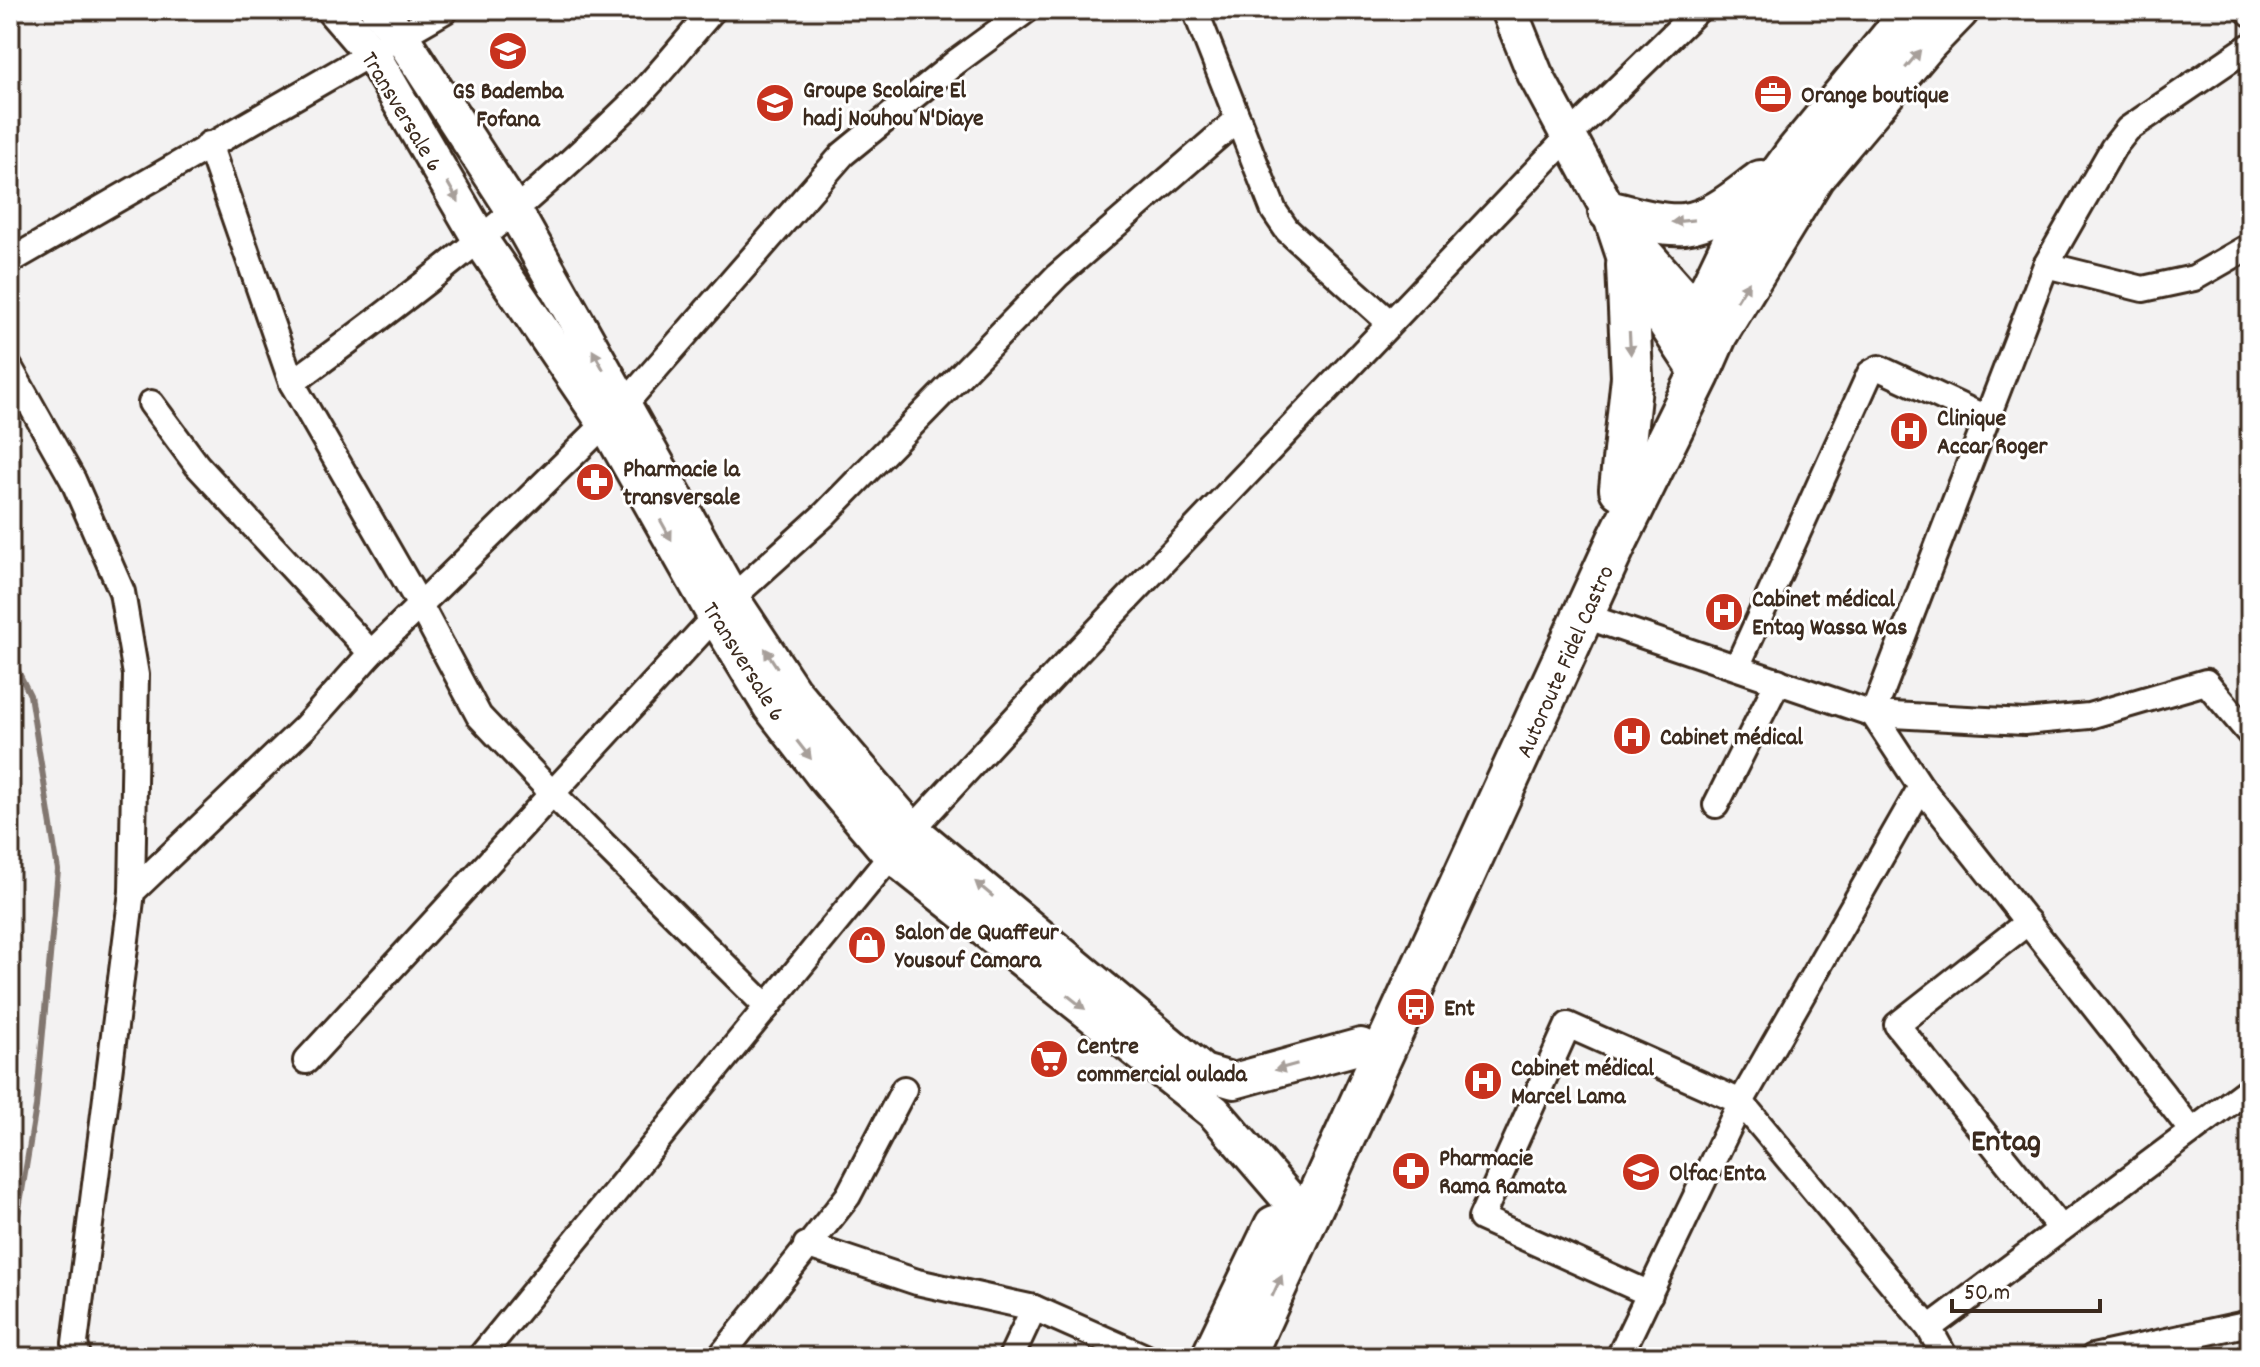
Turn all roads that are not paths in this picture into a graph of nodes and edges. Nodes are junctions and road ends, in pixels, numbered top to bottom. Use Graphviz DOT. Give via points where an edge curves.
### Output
graph roads {
  1 [pos="334,10"];
  2 [pos="378,10"];
  3 [pos="446,10"];
  4 [pos="713,10"];
  5 [pos="1027,10"];
  6 [pos="1195,10"];
  7 [pos="1509,10"];
  8 [pos="1698,10"];
  9 [pos="1914,10"];
  10 [pos="1958,10"];
  11 [pos="401,36"];
  12 [pos="2250,46"];
  13 [pos="372,54"];
  14 [pos="1238,119"];
  15 [pos="1569,136"];
  16 [pos="209,144"];
  17 [pos="1795,154"];
  18 [pos="1609,211"];
  19 [pos="515,212"];
  20 [pos="481,241"];
  21 [pos="2250,246"];
  22 [pos="10,261"];
  23 [pos="1627,265"];
  24 [pos="2046,265"];
  25 [pos="1390,323"];
  26 [pos="1699,343"];
  27 [pos="10,368"];
  28 [pos="292,383"];
  29 [pos="151,403"];
  30 [pos="614,414"];
  31 [pos="1986,418"];
  32 [pos="1620,489"];
  33 [pos="421,607"];
  34 [pos="723,607"];
  35 [pos="1585,616"];
  36 [pos="371,653"];
  37 [pos="1737,667"];
  38 [pos="1778,681"];
  39 [pos="1873,714"];
  40 [pos="2250,734"];
  41 [pos="1921,787"];
  42 [pos="552,793"];
  43 [pos="1716,805"];
  44 [pos="901,842"];
  45 [pos="132,892"];
  46 [pos="2028,922"];
  47 [pos="767,1007"];
  48 [pos="1361,1046"];
  49 [pos="306,1061"];
  50 [pos="2250,1088"];
  51 [pos="904,1089"];
  52 [pos="1741,1102"];
  53 [pos="2192,1131"];
  54 [pos="1300,1204"];
  55 [pos="2061,1229"];
  56 [pos="806,1245"];
  57 [pos="1650,1294"];
  58 [pos="1034,1308"];
  59 [pos="2250,1323"];
  60 [pos="1929,1328"];
  61 [pos="78,1357"];
  62 [pos="480,1357"];
  63 [pos="720,1357"];
  64 [pos="1011,1357"];
  65 [pos="1145,1357"];
  66 [pos="1212,1357"];
  67 [pos="1244,1357"];
  68 [pos="1619,1357"];
  69 [pos="1945,1357"];
  70 [pos="2093,1357"];
  1 -- 13 [label="main road, Transversale 6"];
  2 -- 11 [label="main road, Transversale 6"];
  3 -- 11 [label="street"];
  4 -- 19 [label="street" via="631,105"];
  5 -- 30 [label="street" via="843,154"];
  6 -- 14 [label="street"];
  7 -- 15 [label="main road" via="1535,74"];
  8 -- 15 [label="street"];
  9 -- 17 [label="highway, Autoroute Fidel Castro"];
  26 -- 10 [label="highway, Autoroute Fidel Castro, one-way" via="1814,176"];
  11 -- 13 [label="street"];
  11 -- 19 [label="main road, Transversale 6"];
  12 -- 24 [label="street" via="2128,129"];
  13 -- 16 [label="street"];
  13 -- 20 [label="main road, Transversale 6, one-way"];
  14 -- 25 [label="street" via="1274,211 1287,230"];
  14 -- 34 [label="street" via="1057,276 824,515"];
  15 -- 18 [label="main road"];
  15 -- 25 [label="street"];
  16 -- 22 [label="street"];
  16 -- 28 [label="street"];
  17 -- 18 [label="highway, one-way" via="1722,210 1685,224"];
  17 -- 26 [label="highway, Autoroute Fidel Castro" via="1736,235"];
  18 -- 23 [label="main road"];
  18 -- 26 [label="main road"];
  19 -- 20 [label="street"];
  30 -- 19 [label="main road, Transversale 6, one-way"];
  20 -- 28 [label="street"];
  20 -- 30 [label="main road, Transversale 6"];
  21 -- 24 [label="street" via="2194,278 2143,289"];
  23 -- 26 [label="main road"];
  23 -- 32 [label="highway, one-way" via="1632,377"];
  24 -- 31 [label="street"];
  25 -- 44 [label="street"];
  26 -- 32 [label="highway, Autoroute Fidel Castro"];
  26 -- 35 [label="highway, Autoroute Fidel Castro"];
  27 -- 45 [label="street" via="73,480 122,592 136,675"];
  28 -- 33 [label="street"];
  29 -- 36 [label="street" via="197,465"];
  30 -- 33 [label="street"];
  30 -- 34 [label="main road, Transversale 6"];
  31 -- 37 [label="street" via="1879,368 1870,373"];
  31 -- 39 [label="street"];
  32 -- 48 [label="highway, Autoroute Fidel Castro"];
  33 -- 36 [label="street"];
  33 -- 42 [label="street" via="479,716"];
  34 -- 42 [label="street"];
  34 -- 44 [label="main road, Transversale 6" via="846,756"];
  35 -- 37 [label="street"];
  35 -- 54 [label="highway, Autoroute Fidel Castro"];
  36 -- 45 [label="street" via="305,727"];
  37 -- 38 [label="street"];
  38 -- 39 [label="street"];
  38 -- 43 [label="street"];
  39 -- 40 [label="street" via="2024,722 2089,716 2206,682"];
  39 -- 41 [label="street"];
  41 -- 46 [label="street"];
  41 -- 52 [label="street"];
  42 -- 47 [label="street"];
  42 -- 49 [label="street"];
  44 -- 47 [label="street"];
  48 -- 44 [label="main road, Transversale 6, one-way" via="1234,1081 1203,1072"];
  44 -- 54 [label="main road, Transversale 6, one-way" via="1214,1112"];
  45 -- 61 [label="street" via="75,1343"];
  46 -- 53 [label="street"];
  46 -- 55 [label="street" via="1897,1025"];
  47 -- 62 [label="street"];
  48 -- 54 [label="highway, Autoroute Fidel Castro"];
  50 -- 53 [label="street"];
  51 -- 56 [label="street" via="848,1196"];
  52 -- 57 [label="street"];
  52 -- 57 [label="street" via="1568,1025 1481,1218"];
  52 -- 60 [label="street"];
  53 -- 55 [label="street"];
  54 -- 66 [label="highway, Autoroute Fidel Castro"];
  67 -- 54 [label="highway, Autoroute Fidel Castro, one-way"];
  55 -- 60 [label="street"];
  56 -- 58 [label="street" via="917,1282"];
  56 -- 63 [label="street"];
  57 -- 68 [label="street"];
  58 -- 64 [label="street"];
  58 -- 65 [label="street"];
  59 -- 70 [label="street"];
  60 -- 69 [label="street"];
}
